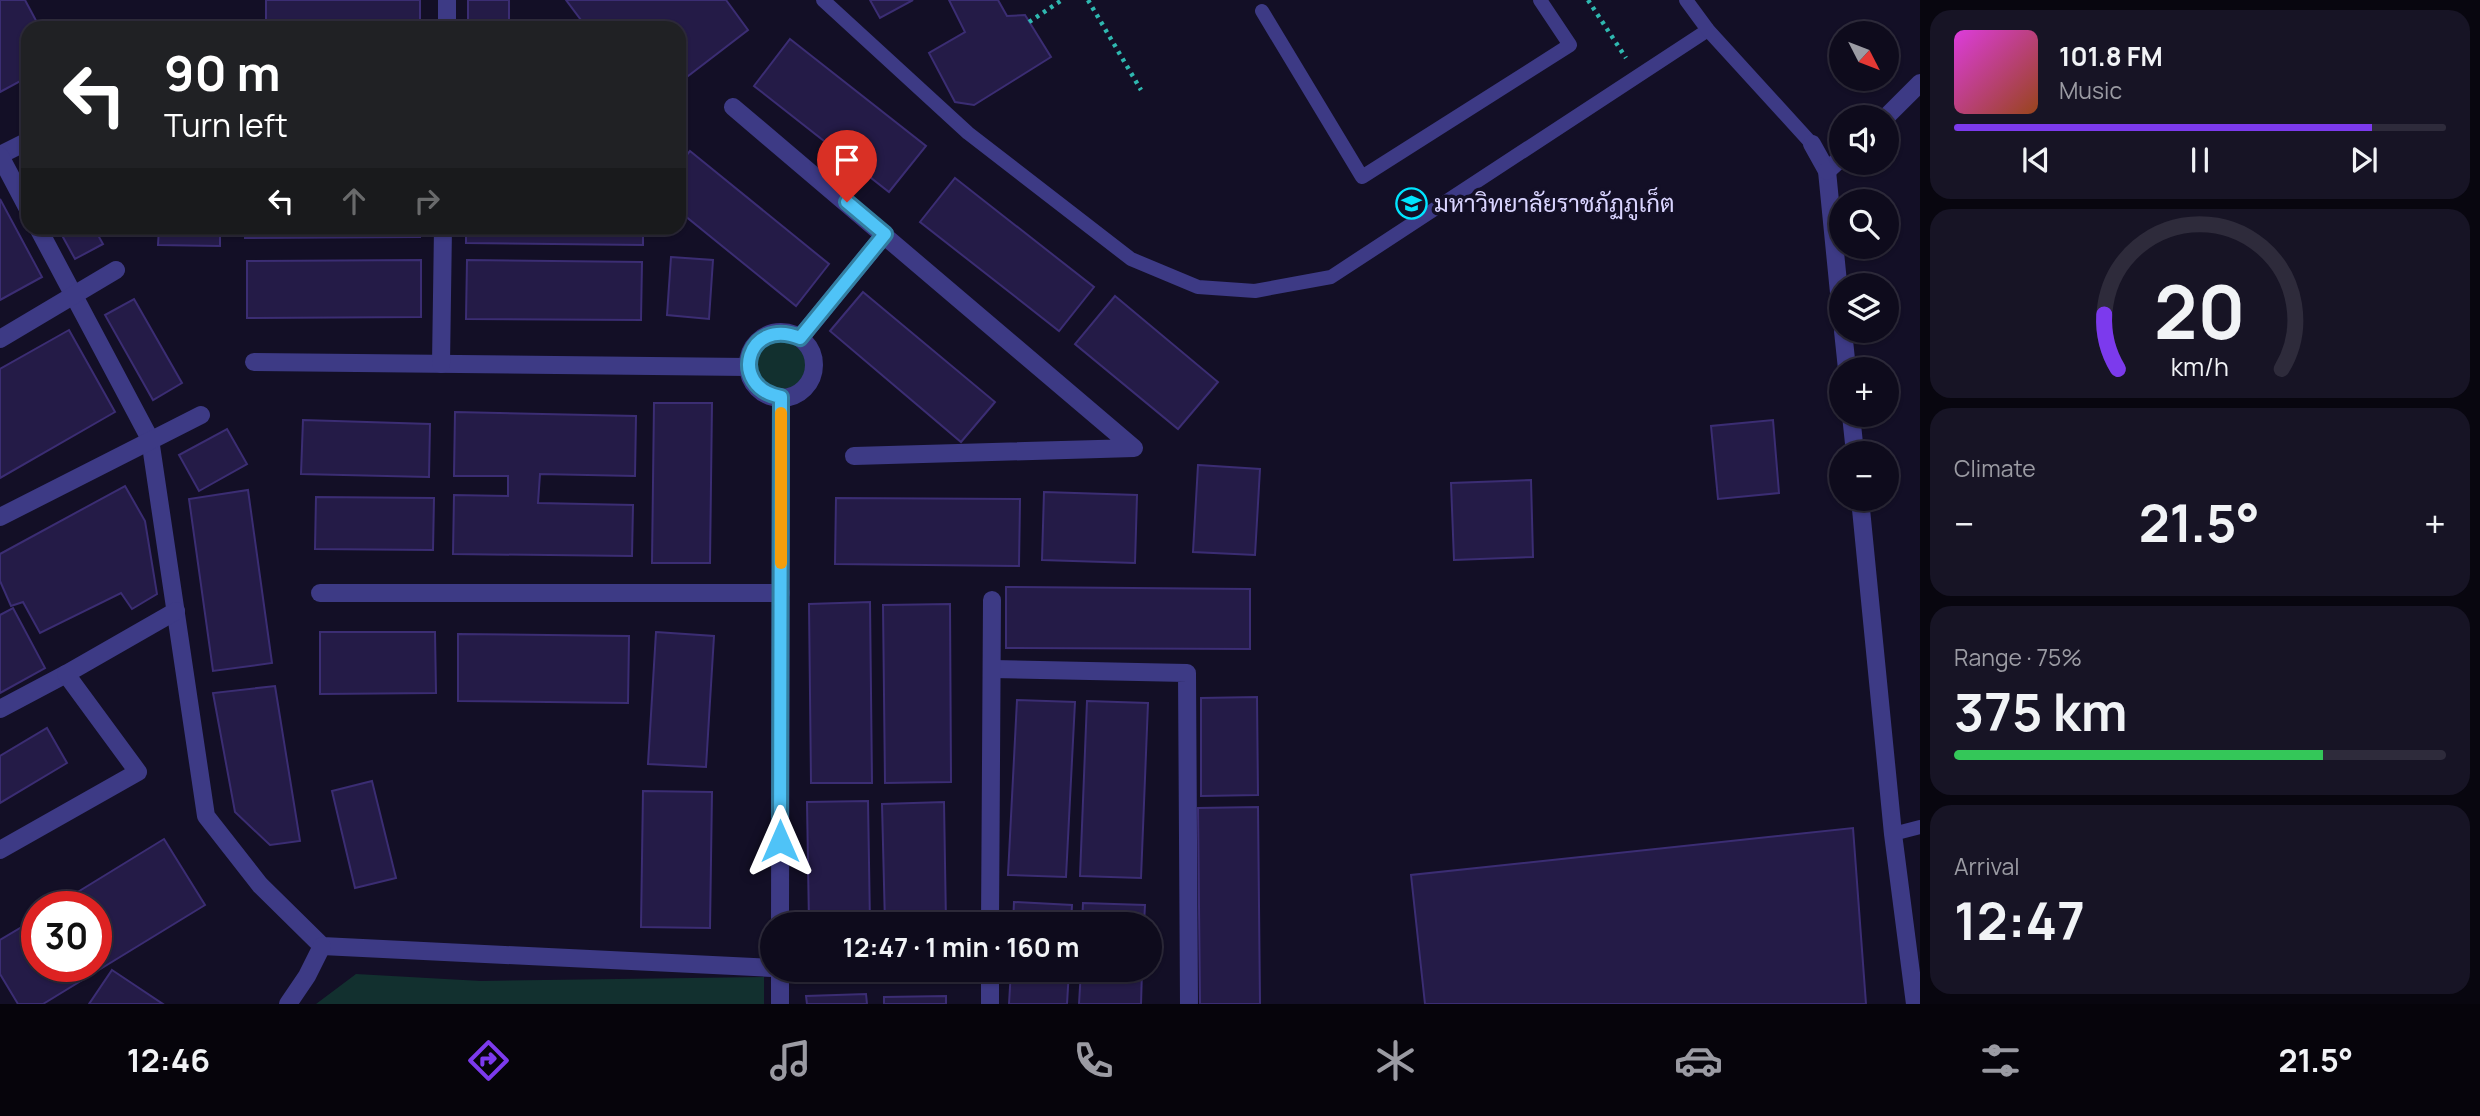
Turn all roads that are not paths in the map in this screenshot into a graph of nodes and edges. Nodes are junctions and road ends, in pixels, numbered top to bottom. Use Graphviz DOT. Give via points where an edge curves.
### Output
graph roads {
  1 [pos="447,0"];
  2 [pos="823,0"];
  3 [pos="1540,0"];
  4 [pos="1686,0"];
  5 [pos="1262,11"];
  6 [pos="447,21"];
  7 [pos="1708,30"];
  8 [pos="1920,83"];
  9 [pos="1898,105"];
  10 [pos="733,107"];
  11 [pos="21,144"];
  12 [pos="1812,144"];
  13 [pos="0,155"];
  14 [pos="1827,171"];
  15 [pos="21,196"];
  16 [pos="885,234"];
  17 [pos="42,235"];
  18 [pos="443,235"];
  19 [pos="116,270"];
  20 [pos="1837,273"];
  21 [pos="74,296"];
  22 [pos="800,338"];
  23 [pos="0,339"];
  24 [pos="254,362"];
  25 [pos="441,364"];
  26 [pos="748,367"];
  27 [pos="781,397"];
  28 [pos="201,415"];
  29 [pos="150,439"];
  30 [pos="854,456"];
  31 [pos="1861,511"];
  32 [pos="0,517"];
  33 [pos="320,593"];
  34 [pos="781,593"];
  35 [pos="992,600"];
  36 [pos="176,611"];
  37 [pos="992,669"];
  38 [pos="66,674"];
  39 [pos="0,709"];
  40 [pos="1920,827"];
  41 [pos="1893,834"];
  42 [pos="0,850"];
  43 [pos="780,912"];
  44 [pos="990,912"];
  45 [pos="322,946"];
  46 [pos="760,967"];
  47 [pos="780,982"];
  48 [pos="990,982"];
  49 [pos="288,1004"];
  50 [pos="780,1004"];
  51 [pos="990,1004"];
  52 [pos="1189,1004"];
  53 [pos="1915,1004"];
  1 -- 6 [label="street"];
  2 -- 7 [label="lane" via="968,133 1131,259 1198,287 1255,291 1331,277"];
  3 -- 5 [label="lane" via="1570,45 1362,177"];
  4 -- 7 [label="lane"];
  7 -- 12 [label="lane"];
  8 -- 9 [label="street"];
  10 -- 16 [label="street"];
  11 -- 13 [label="street"];
  12 -- 14 [label="street"];
  13 -- 15 [label="street"];
  14 -- 20 [label="street"];
  16 -- 22 [label="street"];
  16 -- 30 [label="street" via="1134,448"];
  17 -- 21 [label="street"];
  18 -- 25 [label="street"];
  19 -- 21 [label="street"];
  21 -- 23 [label="street"];
  21 -- 29 [label="street"];
  22 -- 26 [label="street" via="786,332 765,336 750,354"];
  22 -- 27 [label="street" via="813,356 813,375 793,395"];
  24 -- 25 [label="street"];
  25 -- 26 [label="street"];
  26 -- 27 [label="street" via="764,393"];
  27 -- 34 [label="street"];
  28 -- 29 [label="street"];
  29 -- 32 [label="street"];
  29 -- 36 [label="street"];
  31 -- 41 [label="street"];
  33 -- 34 [label="street"];
  34 -- 43 [label="street"];
  35 -- 37 [label="street"];
  36 -- 38 [label="street"];
  36 -- 45 [label="street" via="206,816 260,885"];
  37 -- 44 [label="street"];
  37 -- 52 [label="street" via="1187,674"];
  38 -- 39 [label="street"];
  38 -- 42 [label="street" via="138,772"];
  40 -- 41 [label="lane"];
  41 -- 53 [label="street"];
  45 -- 46 [label="street"];
  45 -- 49 [label="street"];
  47 -- 50 [label="street"];
  48 -- 51 [label="street"];
}
